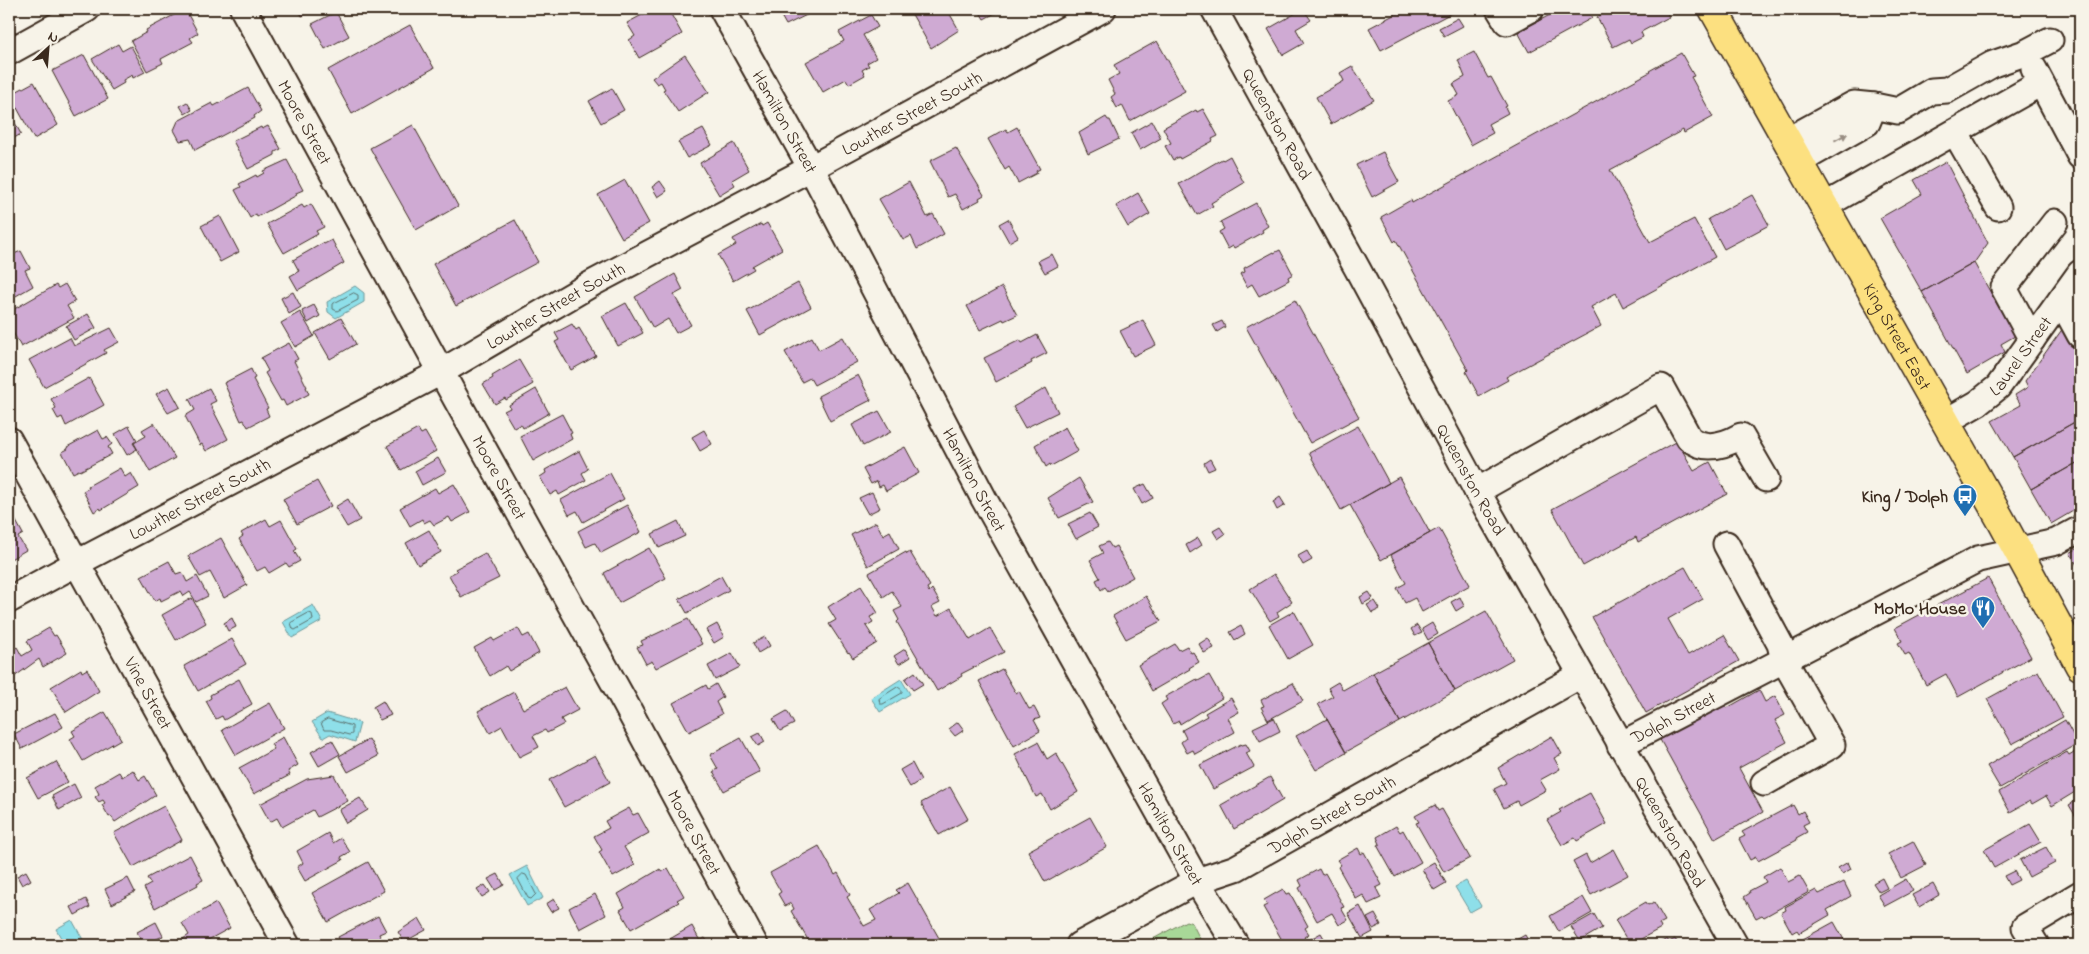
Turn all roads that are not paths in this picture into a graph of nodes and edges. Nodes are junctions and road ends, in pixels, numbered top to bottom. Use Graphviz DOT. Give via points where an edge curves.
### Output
graph roads {
  1 [pos="87,9"];
  2 [pos="243,9"];
  3 [pos="722,9"];
  4 [pos="1103,9"];
  5 [pos="1214,9"];
  6 [pos="1499,9"];
  7 [pos="1531,9"];
  8 [pos="1713,9"];
  9 [pos="2050,40"];
  10 [pos="9,52"];
  11 [pos="2025,53"];
  12 [pos="2041,83"];
  13 [pos="1955,132"];
  14 [pos="1794,151"];
  15 [pos="2080,156"];
  16 [pos="810,168"];
  17 [pos="1824,206"];
  18 [pos="1998,207"];
  19 [pos="2055,222"];
  20 [pos="2080,273"];
  21 [pos="2061,300"];
  22 [pos="2080,335"];
  23 [pos="2032,340"];
  24 [pos="441,372"];
  25 [pos="1945,422"];
  26 [pos="9,440"];
  27 [pos="1766,479"];
  28 [pos="1477,491"];
  29 [pos="2080,528"];
  30 [pos="1726,544"];
  31 [pos="2018,550"];
  32 [pos="77,563"];
  33 [pos="9,600"];
  34 [pos="1784,660"];
  35 [pos="2080,666"];
  36 [pos="1581,675"];
  37 [pos="1620,745"];
  38 [pos="1764,783"];
  39 [pos="1197,881"];
  40 [pos="2080,894"];
  41 [pos="287,945"];
  42 [pos="755,945"];
  43 [pos="1079,945"];
  44 [pos="1236,945"];
  45 [pos="1735,945"];
  46 [pos="2036,945"];
  1 -- 10 [label="street"];
  2 -- 24 [label="street, Moore Street"];
  3 -- 16 [label="street, Hamilton Street"];
  4 -- 16 [label="street, Lowther Street South"];
  5 -- 28 [label="street, Queenston Road"];
  6 -- 7 [label="street" via="1506,22"];
  8 -- 14 [label="main road, King Street East"];
  9 -- 11 [label="street"];
  11 -- 12 [label="street"];
  11 -- 14 [label="street" via="1993,64 1947,90 1932,91 1898,111 1854,104"];
  12 -- 13 [label="street"];
  12 -- 15 [label="street"];
  13 -- 17 [label="street"];
  13 -- 18 [label="street"];
  14 -- 17 [label="main road, King Street East"];
  16 -- 24 [label="street, Lowther Street South" via="594,283"];
  16 -- 39 [label="street, Hamilton Street" via="984,499"];
  17 -- 25 [label="main road, King Street East"];
  19 -- 23 [label="street" via="2004,288"];
  20 -- 21 [label="street, Laurel Street"];
  21 -- 22 [label="street"];
  21 -- 23 [label="street, Laurel Street"];
  23 -- 25 [label="street, Laurel Street" via="1998,387"];
  24 -- 32 [label="street, Lowther Street South"];
  24 -- 42 [label="street, Moore Street" via="621,694"];
  25 -- 31 [label="main road, King Street East"];
  26 -- 32 [label="street, Vine Street"];
  27 -- 28 [label="street" via="1741,436 1708,446 1695,443 1661,387"];
  28 -- 36 [label="street, Queenston Road"];
  29 -- 31 [label="street" via="2056,542"];
  30 -- 34 [label="street" via="1780,644"];
  31 -- 34 [label="street" via="1978,558"];
  31 -- 35 [label="main road, King Street East"];
  32 -- 33 [label="street, Lowther Street South"];
  32 -- 41 [label="street, Vine Street"];
  34 -- 37 [label="street, Dolph Street"];
  34 -- 38 [label="street" via="1832,745"];
  36 -- 37 [label="street, Queenston Road"];
  36 -- 39 [label="street, Dolph Street South" via="1236,868"];
  37 -- 45 [label="street, Queenston Road"];
  39 -- 43 [label="street, Dolph Street South"];
  39 -- 44 [label="street, Hamilton Street"];
  40 -- 46 [label="street" via="2025,927"];
}
